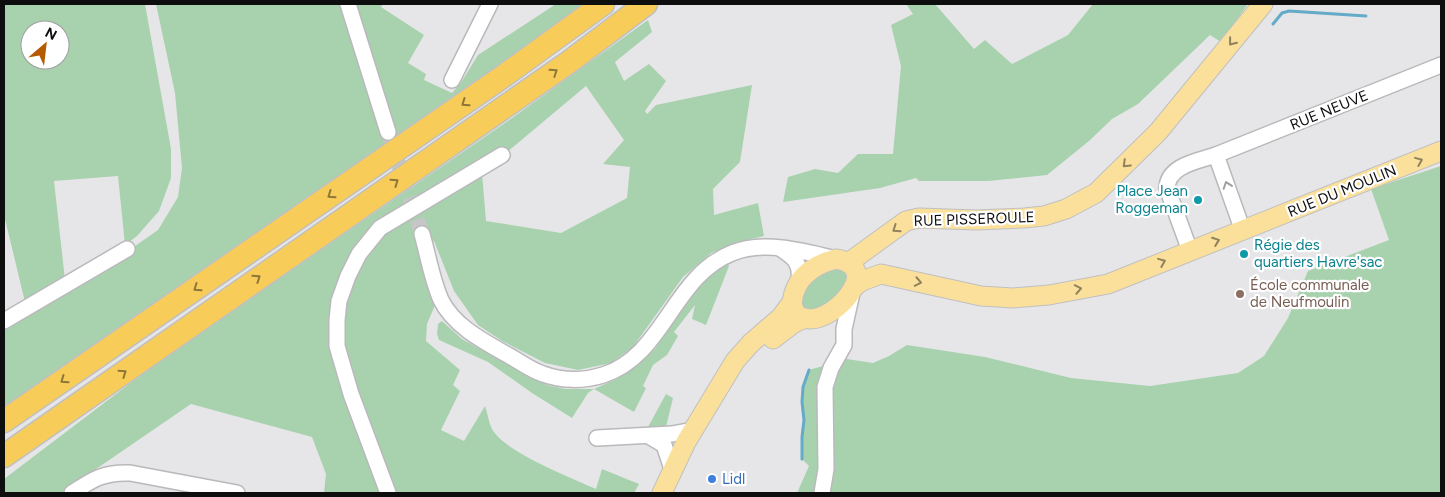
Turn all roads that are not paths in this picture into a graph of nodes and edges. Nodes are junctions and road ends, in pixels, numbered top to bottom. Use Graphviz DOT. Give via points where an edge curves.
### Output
graph roads {
  1 [pos="348,4"];
  2 [pos="490,4"];
  3 [pos="603,4"];
  4 [pos="646,4"];
  5 [pos="1263,4"];
  6 [pos="1441,65"];
  7 [pos="452,80"];
  8 [pos="388,132"];
  9 [pos="1441,151"];
  10 [pos="502,155"];
  11 [pos="1216,155"];
  12 [pos="1243,231"];
  13 [pos="422,234"];
  14 [pos="780,248"];
  15 [pos="126,249"];
  16 [pos="1190,251"];
  17 [pos="842,261"];
  18 [pos="799,280"];
  19 [pos="854,289"];
  20 [pos="792,302"];
  21 [pos="811,318"];
  22 [pos="4,321"];
  23 [pos="844,329"];
  24 [pos="4,421"];
  25 [pos="693,430"];
  26 [pos="40,431"];
  27 [pos="649,436"];
  28 [pos="597,438"];
  29 [pos="4,456"];
  30 [pos="4,462"];
  31 [pos="672,469"];
  32 [pos="72,493"];
  33 [pos="237,493"];
  34 [pos="388,493"];
  35 [pos="662,493"];
  36 [pos="674,493"];
  37 [pos="822,493"];
  1 -- 8 [label="street"];
  2 -- 7 [label="street"];
  3 -- 24 [label="highway, one-way"];
  26 -- 4 [label="highway, one-way"];
  5 -- 17 [label="main road, RUE PISSEROULE, one-way" via="1158,132 1096,193 1066,210 1044,216 976,220 919,218 901,225"];
  6 -- 11 [label="street, RUE NEUVE"];
  12 -- 9 [label="main road, RUE DU MOULIN, one-way"];
  10 -- 34 [label="street" via="380,228 359,254 339,301 337,346 351,394"];
  12 -- 11 [label="street, one-way"];
  11 -- 16 [label="street" via="1177,170 1170,174 1167,182"];
  16 -- 12 [label="main road, one-way"];
  13 -- 14 [label="street" via="441,299 458,322 473,335 543,374 584,380 611,372 639,355 687,290 713,263 738,250"];
  14 -- 17 [label="street"];
  14 -- 18 [label="street" via="798,264"];
  15 -- 22 [label="street"];
  19 -- 16 [label="main road, one-way" via="881,274 981,296 1049,295 1108,284"];
  17 -- 18 [label="main road, RUE PISSEROULE" via="818,265"];
  17 -- 19 [label="main road" via="855,273"];
  18 -- 20 [label="main road"];
  19 -- 21 [label="main road" via="834,308"];
  19 -- 23 [label="street"];
  20 -- 21 [label="main road" via="796,312"];
  20 -- 25 [label="main road" via="781,317 735,361"];
  21 -- 23 [label="street" via="835,323"];
  21 -- 36 [label="main road" via="794,323 751,361 688,462"];
  23 -- 37 [label="street" via="844,345 825,386 826,468"];
  25 -- 27 [label="street"];
  25 -- 31 [label="main road"];
  26 -- 29 [label="highway"];
  26 -- 30 [label="highway"];
  27 -- 28 [label="street"];
  27 -- 31 [label="street" via="664,445"];
  31 -- 35 [label="main road"];
  32 -- 33 [label="street" via="104,474 116,472"];
}
